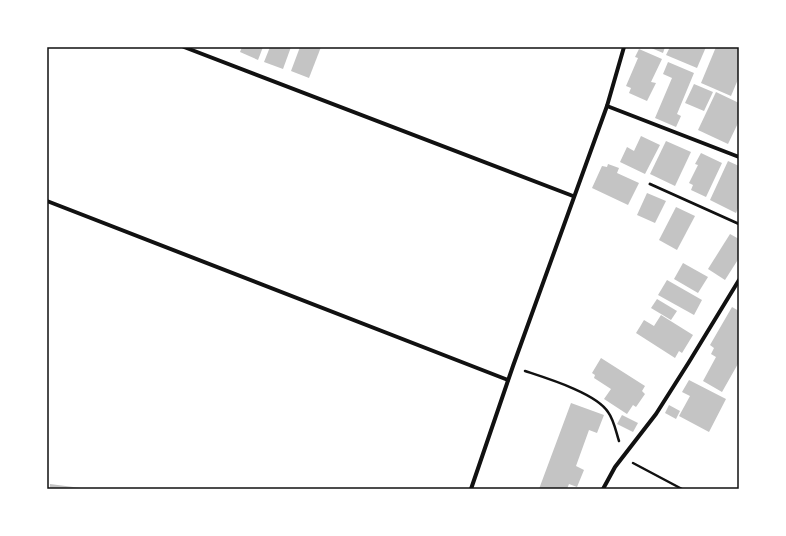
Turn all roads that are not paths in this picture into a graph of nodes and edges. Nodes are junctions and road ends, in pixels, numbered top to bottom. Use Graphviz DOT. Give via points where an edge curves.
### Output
graph roads {
  1 [pos="184,47"];
  2 [pos="624,47"];
  3 [pos="607,106"];
  4 [pos="739,157"];
  5 [pos="650,184"];
  6 [pos="573,196"];
  7 [pos="47,202"];
  8 [pos="739,224"];
  9 [pos="739,280"];
  10 [pos="508,380"];
  11 [pos="471,489"];
  12 [pos="603,489"];
  1 -- 6 [label="street"];
  2 -- 3 [label="street"];
  3 -- 4 [label="street"];
  3 -- 6 [label="street"];
  5 -- 8 [label="lane"];
  6 -- 10 [label="street"];
  7 -- 10 [label="street"];
  9 -- 12 [label="street" via="690,362 615,467"];
  10 -- 11 [label="street"];
}
